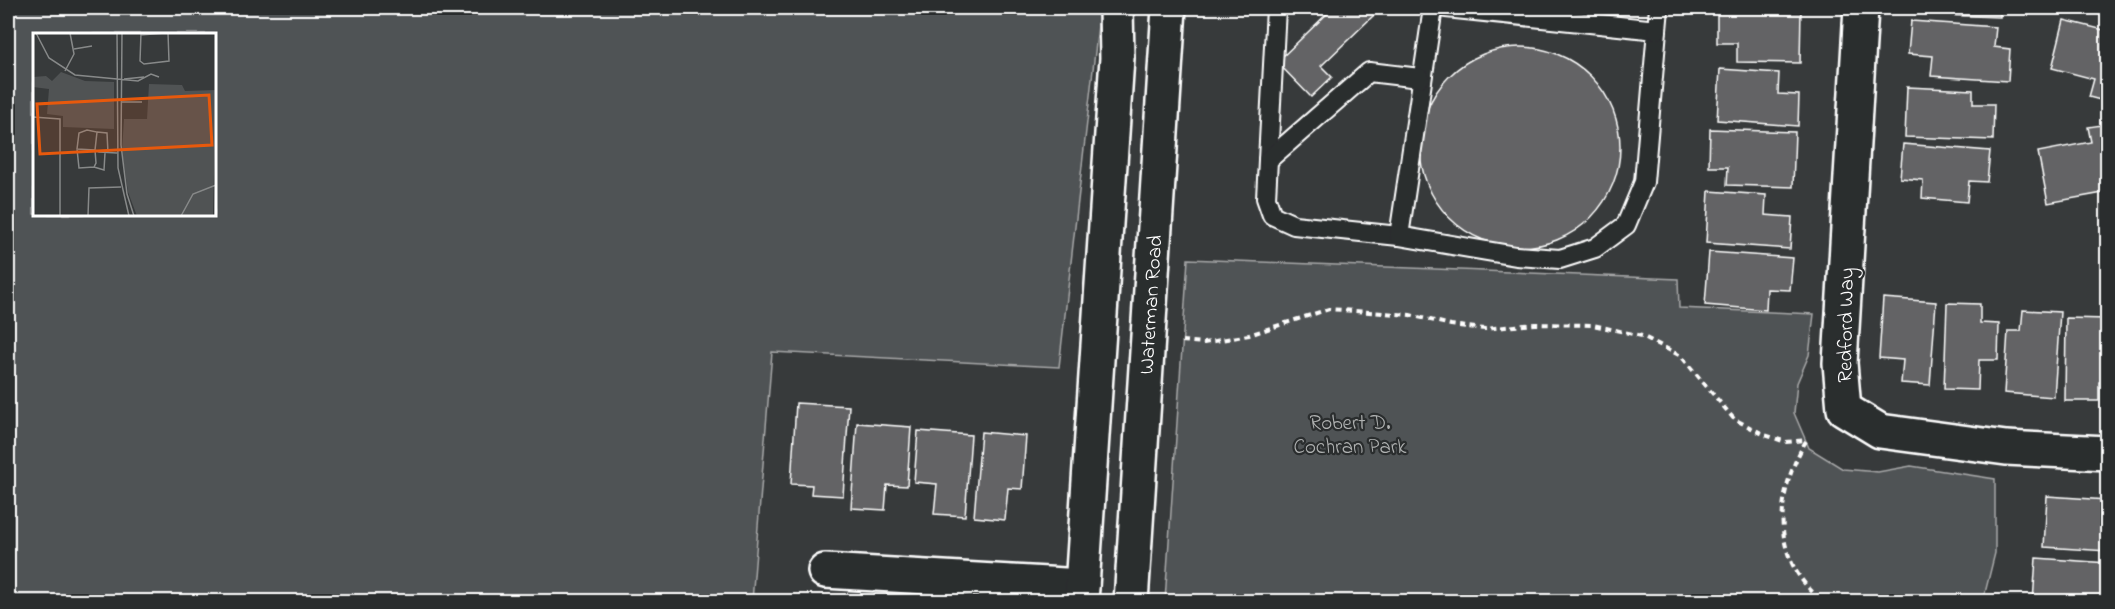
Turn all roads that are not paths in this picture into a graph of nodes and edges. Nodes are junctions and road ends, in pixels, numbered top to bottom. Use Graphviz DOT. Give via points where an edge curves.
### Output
graph roads {
  1 [pos="1116,8"];
  2 [pos="1169,8"];
  3 [pos="1276,8"];
  4 [pos="1432,8"];
  5 [pos="1446,8"];
  6 [pos="1659,8"];
  7 [pos="1861,8"];
  8 [pos="1657,30"];
  9 [pos="1420,78"];
  10 [pos="1268,160"];
  11 [pos="1399,236"];
  12 [pos="2108,453"];
  13 [pos="825,571"];
  14 [pos="1081,594"];
  15 [pos="1131,602"];
  1 -- 14 [label="street" via="1117,58"];
  2 -- 15 [label="street, Waterman Road"];
  3 -- 10 [label="lane"];
  4 -- 9 [label="lane"];
  5 -- 8 [label="lane"];
  6 -- 8 [label="lane"];
  7 -- 12 [label="street, Redford Way" via="1840,363 1844,409 1880,431 2006,447"];
  8 -- 11 [label="lane" via="1644,182 1626,225 1595,248 1560,259 1516,256"];
  9 -- 10 [label="lane" via="1369,72"];
  9 -- 11 [label="lane"];
  10 -- 11 [label="lane" via="1266,198 1272,215 1294,225"];
  13 -- 14 [label="street"];
}
